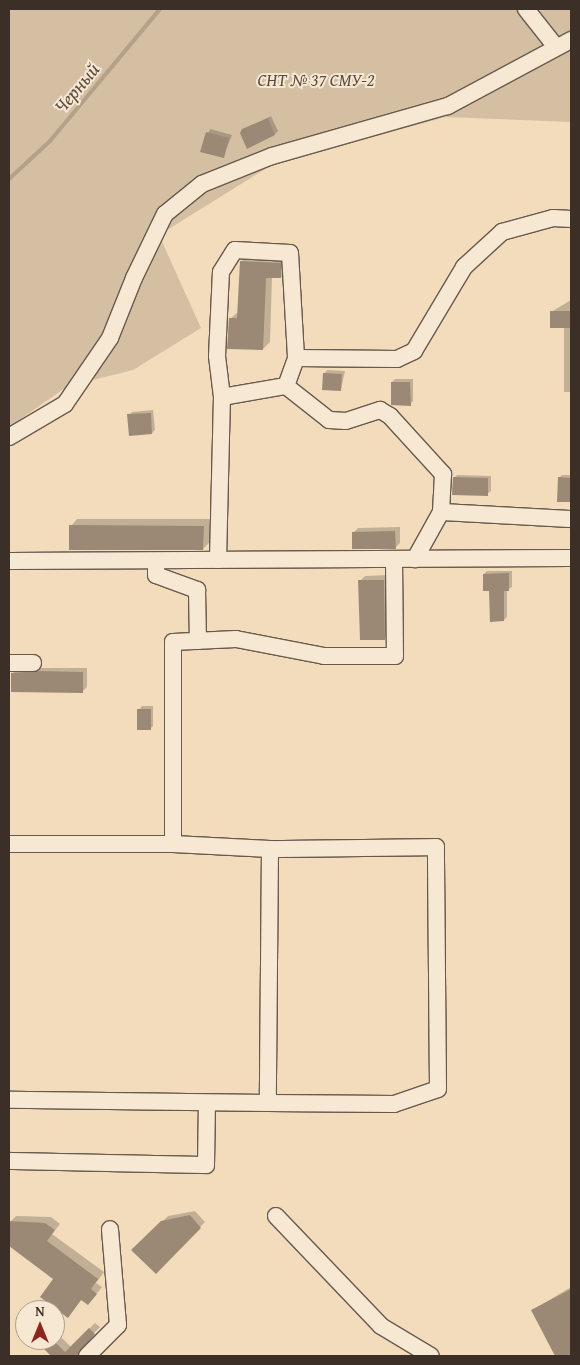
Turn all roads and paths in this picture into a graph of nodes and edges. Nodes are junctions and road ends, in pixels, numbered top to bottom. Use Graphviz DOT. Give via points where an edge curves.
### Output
graph roads {
  1 [pos="526,9"];
  2 [pos="571,40"];
  3 [pos="556,47"];
  4 [pos="571,219"];
  5 [pos="296,358"];
  6 [pos="286,386"];
  7 [pos="222,397"];
  8 [pos="9,437"];
  9 [pos="441,512"];
  10 [pos="571,519"];
  11 [pos="571,558"];
  12 [pos="394,559"];
  13 [pos="414,559"];
  14 [pos="156,560"];
  15 [pos="218,560"];
  16 [pos="9,561"];
  17 [pos="198,641"];
  18 [pos="9,663"];
  19 [pos="32,663"];
  20 [pos="9,844"];
  21 [pos="174,844"];
  22 [pos="270,849"];
  23 [pos="9,1100"];
  24 [pos="268,1103"];
  25 [pos="207,1104"];
  26 [pos="9,1161"];
  27 [pos="276,1216"];
  28 [pos="110,1229"];
  29 [pos="87,1356"];
  30 [pos="431,1356"];
  1 -- 3 [label="street"];
  2 -- 3 [label="street"];
  3 -- 8 [label="street" via="448,106 272,156 202,184 165,214 110,338 65,404"];
  4 -- 5 [label="street" via="553,218 502,232 464,267 414,351 396,359"];
  5 -- 6 [label="street"];
  5 -- 7 [label="street" via="290,252 235,250 221,272 217,356"];
  6 -- 7 [label="street"];
  6 -- 9 [label="street" via="328,420 346,421 380,410 390,416 443,474"];
  7 -- 15 [label="street"];
  9 -- 10 [label="street"];
  9 -- 13 [label="street"];
  11 -- 13 [label="street"];
  12 -- 13 [label="street"];
  12 -- 15 [label="street"];
  12 -- 17 [label="street" via="395,656 324,656 236,639"];
  14 -- 15 [label="street"];
  14 -- 16 [label="street"];
  14 -- 17 [label="street" via="156,575 197,590"];
  17 -- 21 [label="street" via="173,642"];
  18 -- 19 [label="street"];
  20 -- 21 [label="street"];
  21 -- 22 [label="street"];
  22 -- 24 [label="street"];
  22 -- 24 [label="street" via="436,847 438,1089 394,1104"];
  23 -- 25 [label="street"];
  24 -- 25 [label="street"];
  25 -- 26 [label="street" via="206,1165"];
  27 -- 30 [label="street" via="381,1326"];
  28 -- 29 [label="street" via="118,1325"];
}
